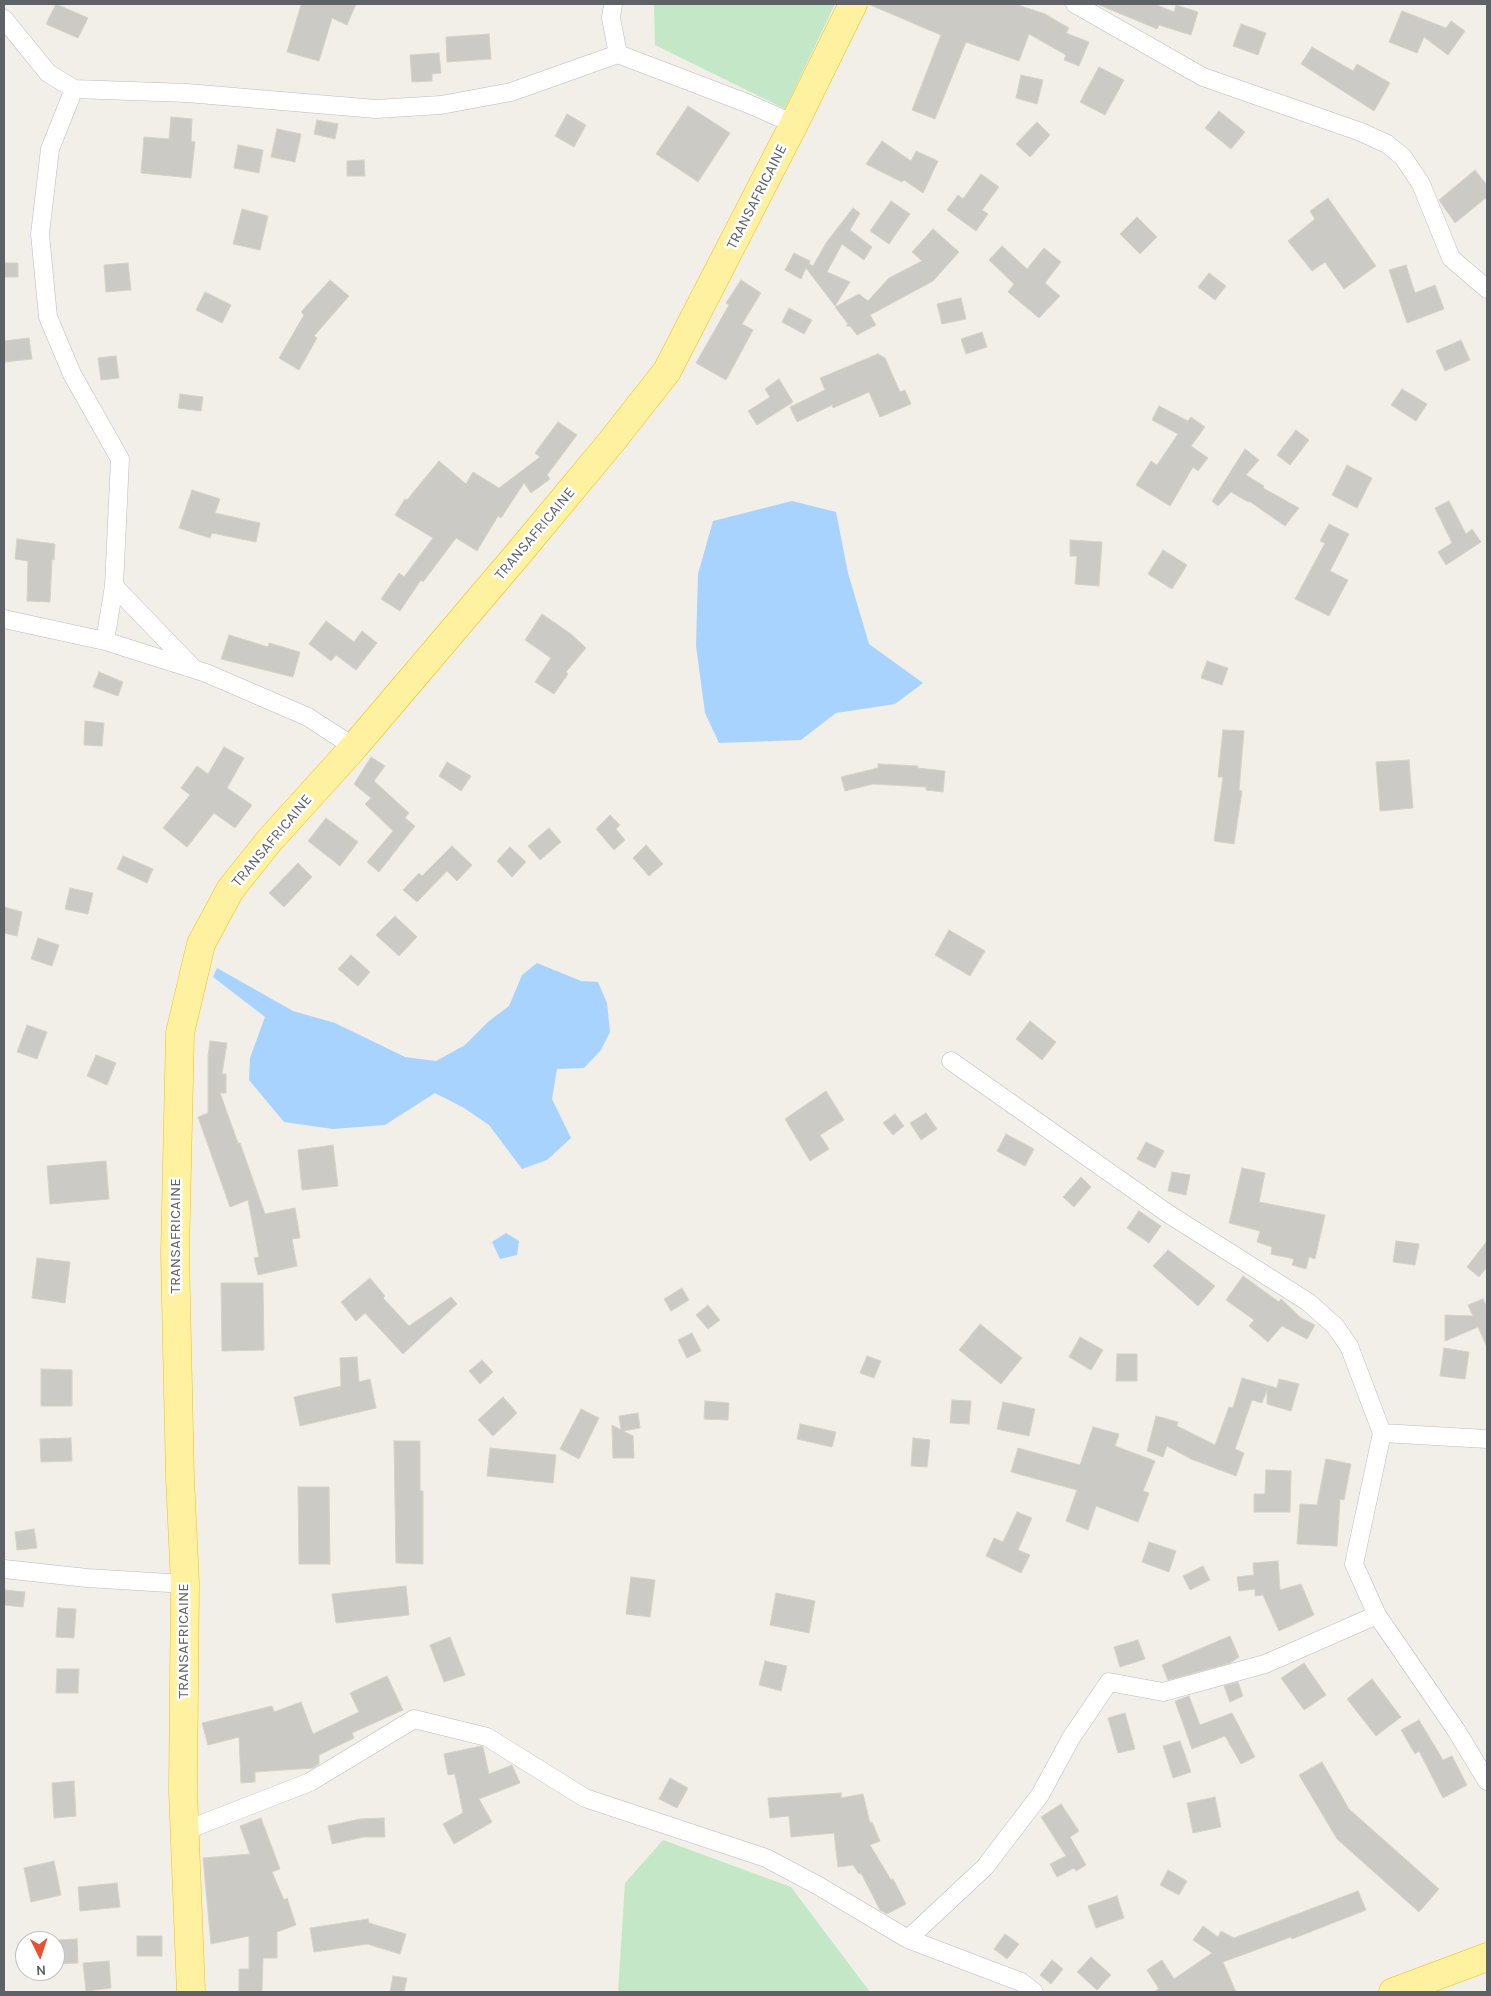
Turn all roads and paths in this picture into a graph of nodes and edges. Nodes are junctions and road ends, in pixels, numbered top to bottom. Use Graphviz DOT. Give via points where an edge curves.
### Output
graph roads {
  1 [pos="613,4"];
  2 [pos="853,4"];
  3 [pos="1075,4"];
  4 [pos="4,19"];
  5 [pos="618,54"];
  6 [pos="74,89"];
  7 [pos="794,124"];
  8 [pos="1487,289"];
  9 [pos="114,586"];
  10 [pos="4,619"];
  11 [pos="106,641"];
  12 [pos="196,672"];
  13 [pos="354,747"];
  14 [pos="951,1061"];
  15 [pos="1382,1433"];
  16 [pos="1487,1439"];
  17 [pos="4,1569"];
  18 [pos="185,1584"];
  19 [pos="1377,1615"];
  20 [pos="1487,1781"];
  21 [pos="184,1831"];
  22 [pos="908,1939"];
  23 [pos="1487,1957"];
  24 [pos="192,1992"];
  25 [pos="1034,1992"];
  26 [pos="1393,1992"];
  1 -- 5 [label="street" via="611,18"];
  2 -- 7 [label="highway, TRANSAFRICAINE"];
  3 -- 8 [label="street" via="1203,77 1387,144 1403,157 1421,184 1451,258"];
  4 -- 6 [label="street" via="48,73"];
  5 -- 6 [label="street" via="511,92 441,105 376,109 187,93"];
  5 -- 7 [label="street"];
  6 -- 9 [label="street" via="50,149 40,234 48,318 72,374 120,459"];
  7 -- 13 [label="highway, TRANSAFRICAINE" via="667,371 612,441"];
  9 -- 11 [label="street"];
  9 -- 12 [label="street"];
  10 -- 11 [label="street"];
  11 -- 12 [label="street"];
  12 -- 13 [label="street" via="206,673 308,717"];
  13 -- 18 [label="highway, TRANSAFRICAINE" via="269,841 230,890 201,944 180,1033 175,1254"];
  14 -- 15 [label="street" via="1167,1213 1308,1302 1334,1326 1349,1346"];
  15 -- 16 [label="street"];
  15 -- 19 [label="street" via="1354,1564"];
  17 -- 18 [label="street"];
  18 -- 21 [label="highway, TRANSAFRICAINE"];
  19 -- 20 [label="street"];
  19 -- 22 [label="street" via="1265,1664 1163,1692 1109,1682 1071,1738 1040,1795 986,1867"];
  21 -- 22 [label="street" via="310,1782 414,1719 487,1736 585,1798 766,1858"];
  21 -- 24 [label="highway, TRANSAFRICAINE"];
  22 -- 25 [label="street" via="1021,1982"];
  23 -- 26 [label="highway"];
}
